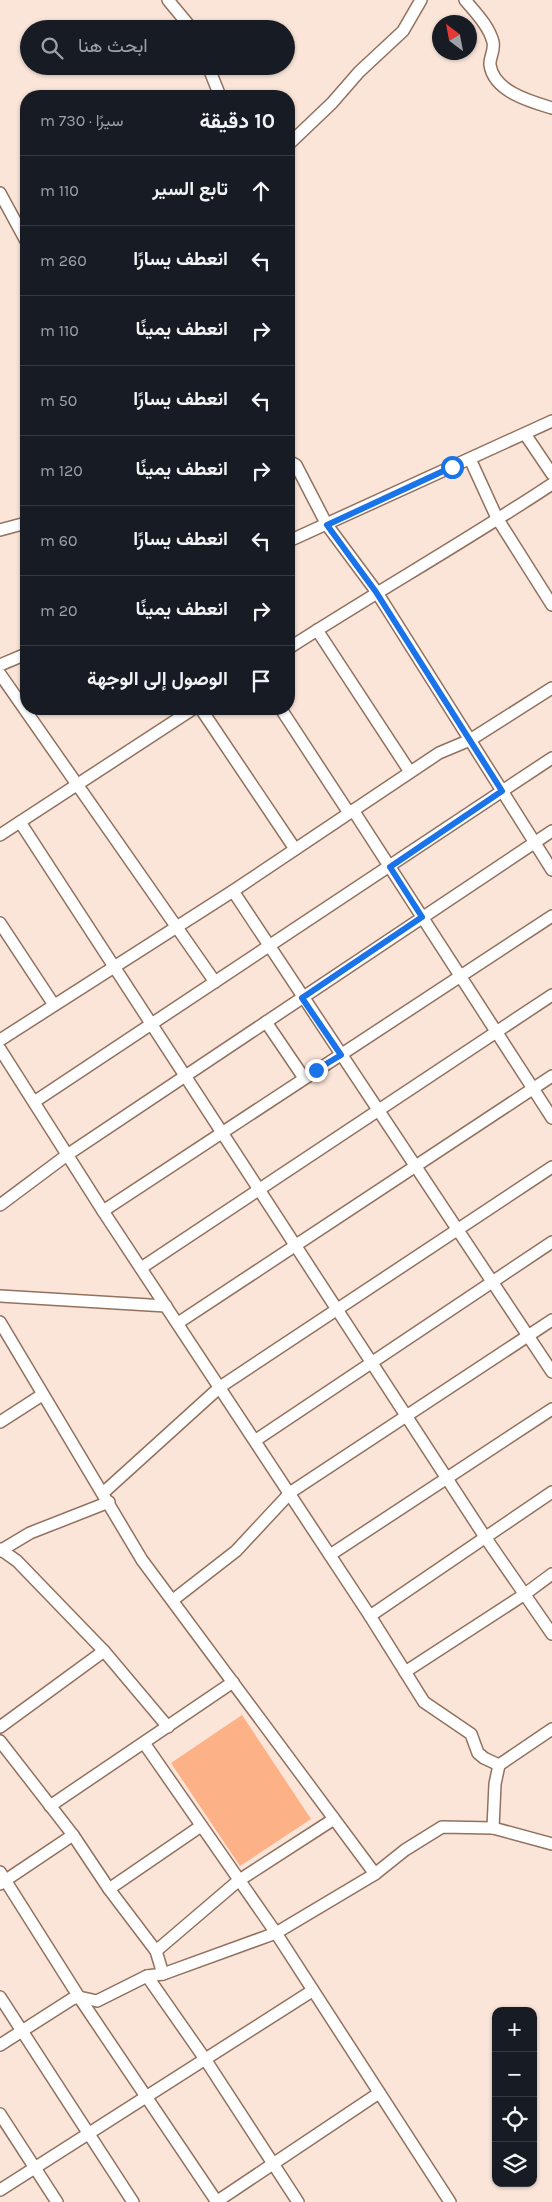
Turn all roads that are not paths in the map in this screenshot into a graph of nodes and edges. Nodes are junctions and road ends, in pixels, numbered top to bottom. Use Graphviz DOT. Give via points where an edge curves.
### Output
graph roads {
  1 [pos="168,0"];
  2 [pos="421,0"];
  3 [pos="465,0"];
  4 [pos="185,20"];
  5 [pos="212,75"];
  6 [pos="218,90"];
  7 [pos="552,108"];
  8 [pos="295,138"];
  9 [pos="0,193"];
  10 [pos="20,230"];
  11 [pos="552,422"];
  12 [pos="525,434"];
  13 [pos="470,459"];
  14 [pos="295,464"];
  15 [pos="552,474"];
  16 [pos="552,484"];
  17 [pos="498,520"];
  18 [pos="20,525"];
  19 [pos="327,525"];
  20 [pos="0,530"];
  21 [pos="295,538"];
  22 [pos="376,592"];
  23 [pos="552,605"];
  24 [pos="317,630"];
  25 [pos="295,644"];
  26 [pos="20,657"];
  27 [pos="0,666"];
  28 [pos="0,674"];
  29 [pos="552,688"];
  30 [pos="20,703"];
  31 [pos="28,715"];
  32 [pos="184,715"];
  33 [pos="205,715"];
  34 [pos="285,715"];
  35 [pos="470,740"];
  36 [pos="552,758"];
  37 [pos="410,772"];
  38 [pos="76,784"];
  39 [pos="502,791"];
  40 [pos="351,812"];
  41 [pos="20,822"];
  42 [pos="552,830"];
  43 [pos="0,834"];
  44 [pos="534,842"];
  45 [pos="296,849"];
  46 [pos="390,867"];
  47 [pos="552,870"];
  48 [pos="233,892"];
  49 [pos="552,916"];
  50 [pos="422,917"];
  51 [pos="0,923"];
  52 [pos="176,926"];
  53 [pos="269,947"];
  54 [pos="112,966"];
  55 [pos="460,976"];
  56 [pos="215,982"];
  57 [pos="552,995"];
  58 [pos="302,998"];
  59 [pos="54,1005"];
  60 [pos="266,1022"];
  61 [pos="150,1025"];
  62 [pos="497,1032"];
  63 [pos="0,1040"];
  64 [pos="0,1048"];
  65 [pos="341,1055"];
  66 [pos="184,1076"];
  67 [pos="552,1076"];
  68 [pos="304,1078"];
  69 [pos="533,1088"];
  70 [pos="34,1102"];
  71 [pos="378,1111"];
  72 [pos="552,1118"];
  73 [pos="221,1133"];
  74 [pos="67,1155"];
  75 [pos="415,1166"];
  76 [pos="552,1167"];
  77 [pos="259,1190"];
  78 [pos="0,1204"];
  79 [pos="103,1211"];
  80 [pos="458,1230"];
  81 [pos="552,1242"];
  82 [pos="295,1246"];
  83 [pos="141,1268"];
  84 [pos="492,1282"];
  85 [pos="0,1296"];
  86 [pos="166,1306"];
  87 [pos="337,1309"];
  88 [pos="552,1320"];
  89 [pos="0,1322"];
  90 [pos="178,1323"];
  91 [pos="528,1336"];
  92 [pos="372,1362"];
  93 [pos="552,1372"];
  94 [pos="220,1387"];
  95 [pos="42,1395"];
  96 [pos="552,1409"];
  97 [pos="407,1416"];
  98 [pos="0,1422"];
  99 [pos="256,1440"];
  100 [pos="447,1478"];
  101 [pos="291,1492"];
  102 [pos="552,1492"];
  103 [pos="106,1498"];
  104 [pos="485,1537"];
  105 [pos="0,1550"];
  106 [pos="330,1554"];
  107 [pos="552,1574"];
  108 [pos="525,1594"];
  109 [pos="173,1600"];
  110 [pos="370,1616"];
  111 [pos="552,1634"];
  112 [pos="104,1651"];
  113 [pos="405,1672"];
  114 [pos="233,1682"];
  115 [pos="168,1726"];
  116 [pos="0,1727"];
  117 [pos="552,1729"];
  118 [pos="0,1741"];
  119 [pos="144,1743"];
  120 [pos="499,1766"];
  121 [pos="50,1806"];
  122 [pos="334,1819"];
  123 [pos="201,1826"];
  124 [pos="493,1828"];
  125 [pos="73,1835"];
  126 [pos="552,1844"];
  127 [pos="375,1874"];
  128 [pos="2,1879"];
  129 [pos="238,1881"];
  130 [pos="109,1889"];
  131 [pos="276,1933"];
  132 [pos="156,1951"];
  133 [pos="163,1974"];
  134 [pos="148,1976"];
  135 [pos="312,1991"];
  136 [pos="0,1997"];
  137 [pos="79,1997"];
  138 [pos="22,2030"];
  139 [pos="0,2045"];
  140 [pos="205,2059"];
  141 [pos="379,2094"];
  142 [pos="147,2096"];
  143 [pos="0,2114"];
  144 [pos="88,2133"];
  145 [pos="273,2164"];
  146 [pos="34,2168"];
  147 [pos="0,2190"];
  148 [pos="57,2202"];
  149 [pos="133,2202"];
  150 [pos="216,2202"];
  151 [pos="298,2202"];
  152 [pos="450,2202"];
  1 -- 4 [label="street"];
  2 -- 8 [label="street" via="403,31"];
  3 -- 7 [label="street" via="482,21 493,43 490,65 496,76 505,87 527,102"];
  5 -- 6 [label="street"];
  9 -- 10 [label="street"];
  11 -- 12 [label="street"];
  12 -- 13 [label="street"];
  12 -- 15 [label="street"];
  13 -- 17 [label="street"];
  13 -- 19 [label="street"];
  14 -- 19 [label="street"];
  16 -- 17 [label="street"];
  17 -- 22 [label="street"];
  17 -- 23 [label="street"];
  18 -- 20 [label="street"];
  19 -- 21 [label="street"];
  19 -- 22 [label="street"];
  22 -- 24 [label="street"];
  22 -- 35 [label="street"];
  24 -- 25 [label="street"];
  24 -- 37 [label="street"];
  26 -- 27 [label="street"];
  28 -- 30 [label="street"];
  29 -- 35 [label="street"];
  31 -- 38 [label="street"];
  32 -- 38 [label="street"];
  33 -- 45 [label="street"];
  34 -- 40 [label="street"];
  35 -- 37 [label="street" via="439,753"];
  35 -- 39 [label="street"];
  36 -- 39 [label="street"];
  37 -- 40 [label="street"];
  38 -- 41 [label="street"];
  38 -- 52 [label="street"];
  39 -- 44 [label="street"];
  39 -- 46 [label="street"];
  40 -- 45 [label="street"];
  40 -- 46 [label="street"];
  41 -- 43 [label="street"];
  41 -- 54 [label="street"];
  42 -- 44 [label="street"];
  44 -- 47 [label="street"];
  44 -- 50 [label="street"];
  45 -- 48 [label="street"];
  46 -- 50 [label="street"];
  46 -- 53 [label="street"];
  48 -- 52 [label="street"];
  48 -- 53 [label="street"];
  49 -- 55 [label="street"];
  50 -- 55 [label="street"];
  50 -- 58 [label="street"];
  51 -- 59 [label="street"];
  52 -- 54 [label="street"];
  52 -- 56 [label="street"];
  53 -- 56 [label="street"];
  53 -- 58 [label="street"];
  54 -- 59 [label="street"];
  54 -- 61 [label="street"];
  55 -- 62 [label="street"];
  55 -- 65 [label="street"];
  56 -- 61 [label="street"];
  57 -- 62 [label="street"];
  58 -- 60 [label="street"];
  58 -- 65 [label="street"];
  59 -- 63 [label="street"];
  60 -- 66 [label="street"];
  60 -- 68 [label="street"];
  61 -- 66 [label="street"];
  61 -- 70 [label="street"];
  62 -- 69 [label="street"];
  62 -- 71 [label="street"];
  64 -- 70 [label="street"];
  65 -- 68 [label="street"];
  65 -- 71 [label="street"];
  66 -- 73 [label="street"];
  66 -- 74 [label="street"];
  67 -- 69 [label="street"];
  68 -- 73 [label="street"];
  69 -- 72 [label="street"];
  69 -- 75 [label="street"];
  70 -- 74 [label="street"];
  71 -- 75 [label="street"];
  71 -- 77 [label="street"];
  73 -- 77 [label="street"];
  73 -- 79 [label="street"];
  74 -- 78 [label="street"];
  74 -- 79 [label="street"];
  75 -- 80 [label="street"];
  75 -- 82 [label="street"];
  76 -- 80 [label="street"];
  77 -- 82 [label="street"];
  77 -- 83 [label="street"];
  79 -- 83 [label="street"];
  80 -- 84 [label="street"];
  80 -- 87 [label="street"];
  81 -- 84 [label="street"];
  82 -- 87 [label="street"];
  82 -- 90 [label="street"];
  83 -- 86 [label="street"];
  84 -- 91 [label="street"];
  84 -- 92 [label="street"];
  85 -- 86 [label="street"];
  86 -- 90 [label="street"];
  87 -- 92 [label="street"];
  87 -- 94 [label="street"];
  88 -- 91 [label="street"];
  89 -- 95 [label="street"];
  90 -- 94 [label="street"];
  91 -- 93 [label="street"];
  91 -- 97 [label="street"];
  92 -- 97 [label="street"];
  92 -- 99 [label="street"];
  94 -- 99 [label="street"];
  94 -- 103 [label="street"];
  95 -- 98 [label="street"];
  95 -- 103 [label="street"];
  96 -- 100 [label="street"];
  97 -- 100 [label="street"];
  97 -- 101 [label="street"];
  99 -- 101 [label="street"];
  100 -- 104 [label="street"];
  100 -- 106 [label="street"];
  101 -- 106 [label="street"];
  101 -- 109 [label="street" via="236,1550"];
  102 -- 104 [label="street"];
  103 -- 105 [label="street"];
  103 -- 109 [label="street" via="142,1560"];
  104 -- 108 [label="street"];
  104 -- 110 [label="street"];
  105 -- 112 [label="street" via="17,1561"];
  106 -- 110 [label="street"];
  107 -- 108 [label="street"];
  108 -- 111 [label="street"];
  108 -- 113 [label="street"];
  109 -- 114 [label="street"];
  110 -- 113 [label="street"];
  112 -- 115 [label="street"];
  112 -- 116 [label="street"];
  113 -- 120 [label="street" via="424,1702 471,1734 478,1753"];
  114 -- 115 [label="street"];
  114 -- 122 [label="street"];
  115 -- 119 [label="street"];
  117 -- 120 [label="street"];
  118 -- 121 [label="street"];
  119 -- 121 [label="street"];
  119 -- 123 [label="street"];
  120 -- 124 [label="street"];
  121 -- 125 [label="street"];
  122 -- 127 [label="street"];
  122 -- 129 [label="street"];
  123 -- 129 [label="street"];
  123 -- 130 [label="street"];
  124 -- 126 [label="street"];
  124 -- 127 [label="street" via="442,1827"];
  125 -- 128 [label="street"];
  125 -- 130 [label="street"];
  127 -- 131 [label="street"];
  128 -- 137 [label="street"];
  129 -- 131 [label="street"];
  129 -- 132 [label="street"];
  130 -- 132 [label="street"];
  131 -- 133 [label="street"];
  131 -- 135 [label="street"];
  132 -- 133 [label="street"];
  133 -- 134 [label="street"];
  134 -- 137 [label="street" via="97,2001"];
  134 -- 140 [label="street"];
  135 -- 140 [label="street"];
  135 -- 141 [label="street"];
  136 -- 138 [label="street"];
  137 -- 138 [label="street"];
  137 -- 142 [label="street"];
  138 -- 139 [label="street"];
  138 -- 144 [label="street"];
  140 -- 142 [label="street"];
  140 -- 145 [label="street"];
  141 -- 145 [label="street"];
  141 -- 152 [label="street"];
  142 -- 144 [label="street"];
  142 -- 150 [label="street"];
  143 -- 146 [label="street"];
  144 -- 146 [label="street"];
  144 -- 149 [label="street"];
  145 -- 150 [label="street"];
  145 -- 151 [label="street"];
  146 -- 147 [label="street"];
  146 -- 148 [label="street"];
}
